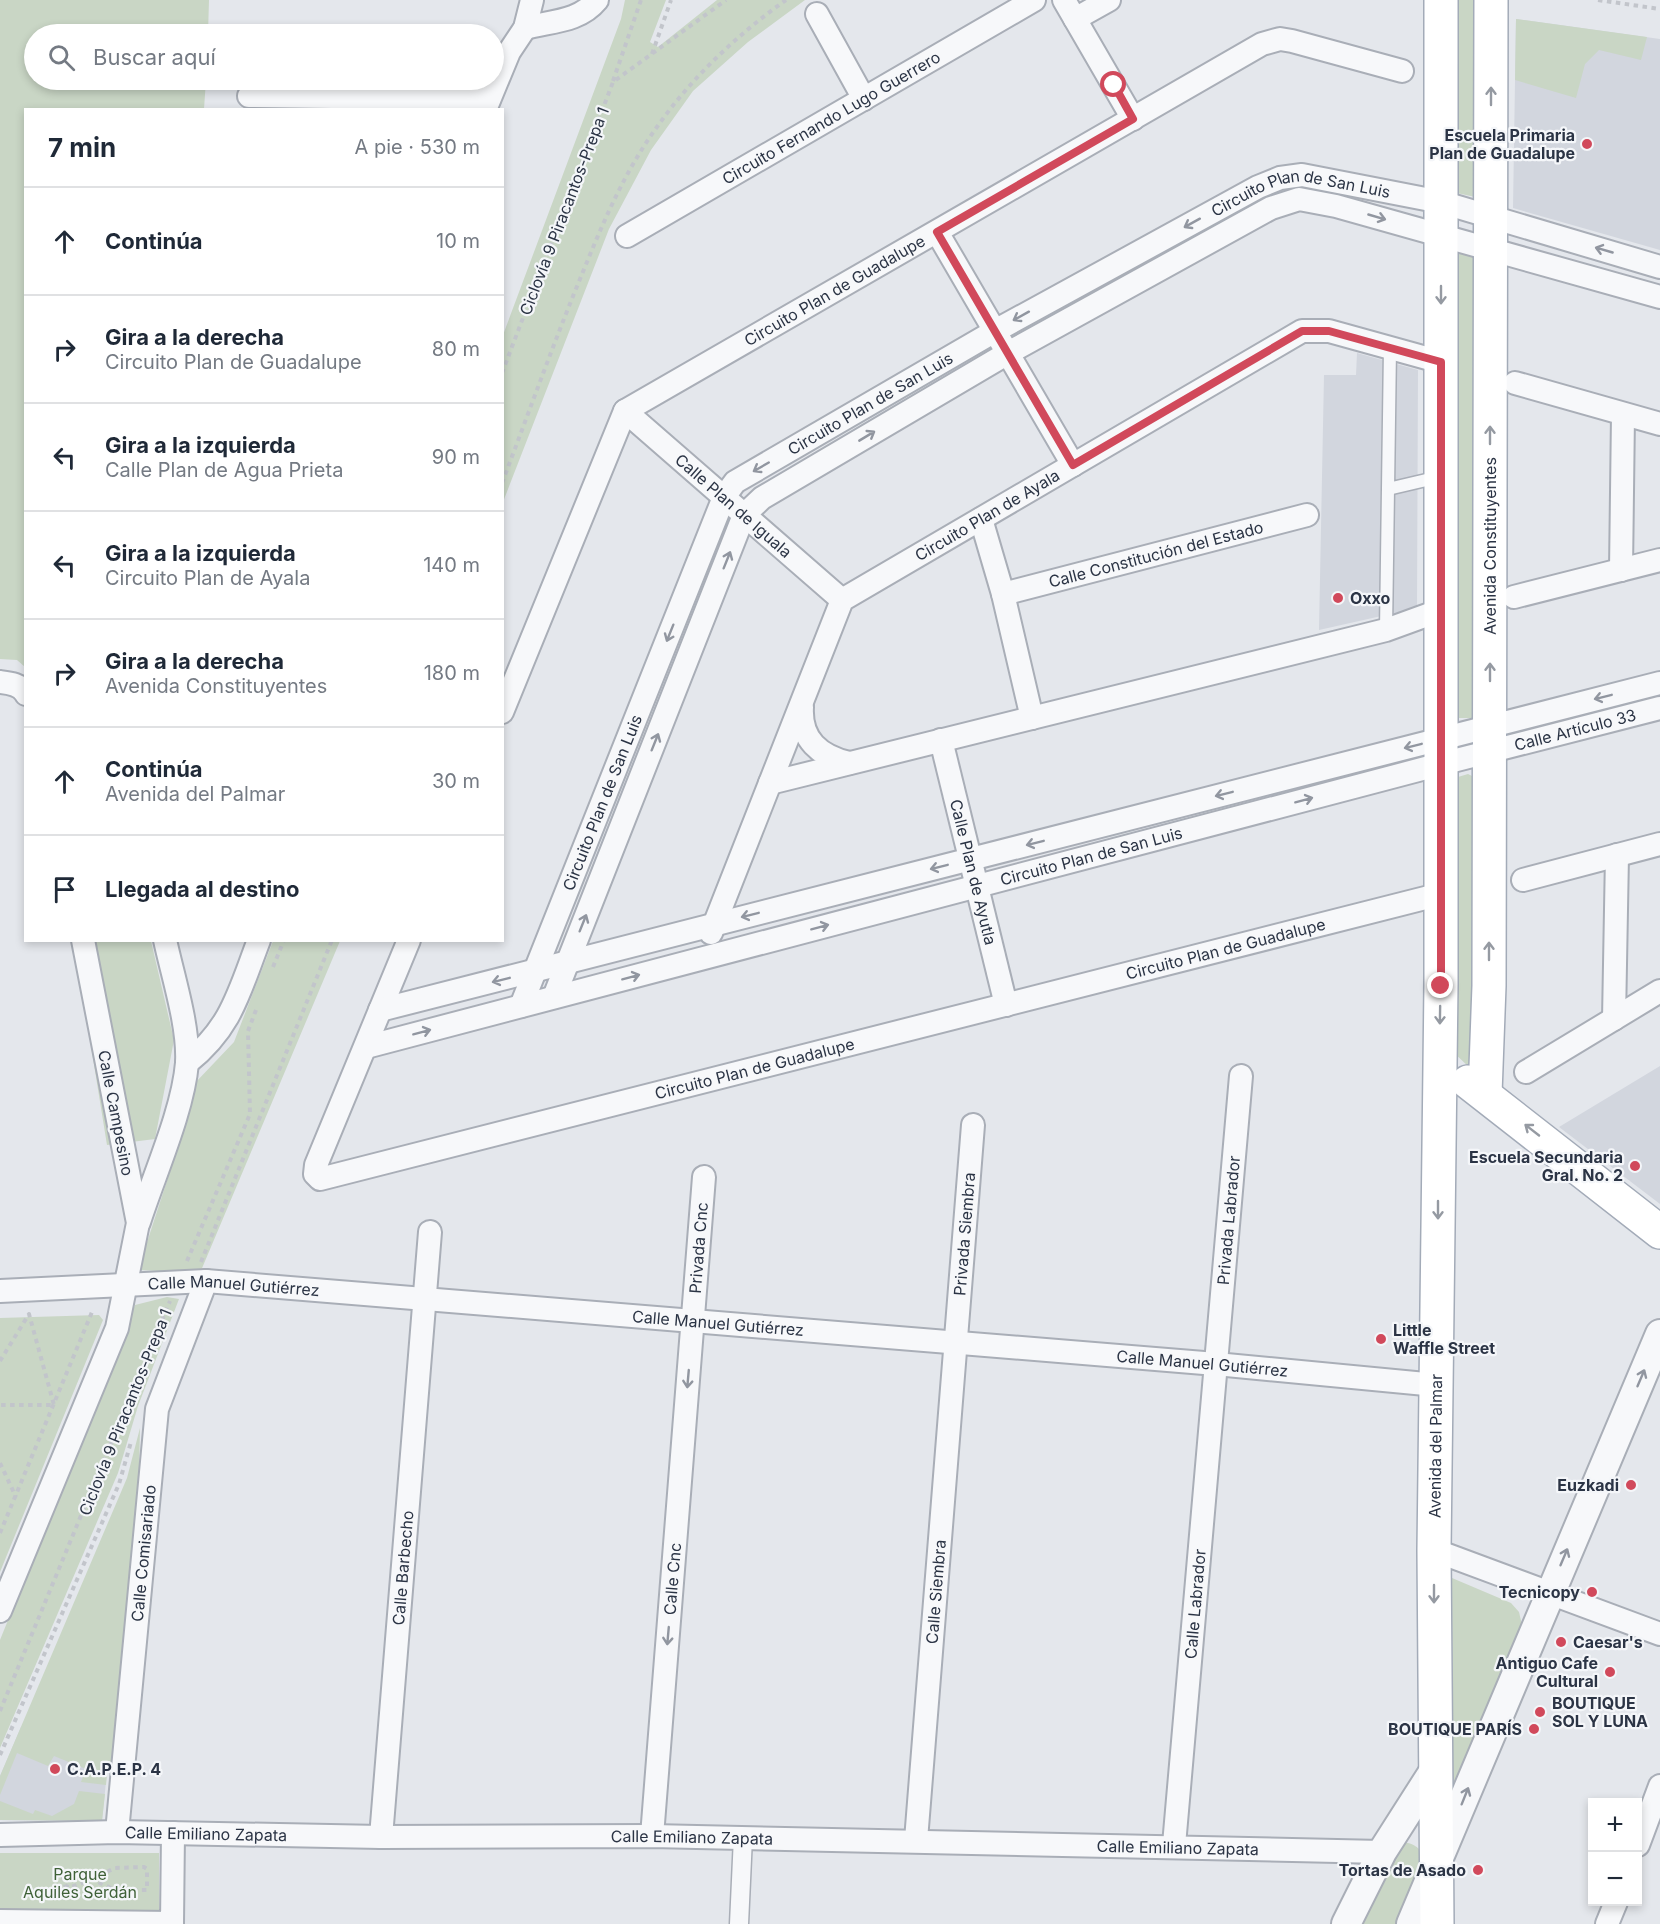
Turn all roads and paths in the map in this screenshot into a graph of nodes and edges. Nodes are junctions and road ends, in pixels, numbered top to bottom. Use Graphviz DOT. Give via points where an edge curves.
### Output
graph roads {
  1 [pos="597,0"];
  2 [pos="641,0"];
  3 [pos="671,0"];
  4 [pos="726,0"];
  5 [pos="1034,0"];
  6 [pos="1109,0"];
  7 [pos="1441,0"];
  8 [pos="1491,0"];
  9 [pos="1598,0"];
  10 [pos="532,1"];
  11 [pos="1069,9"];
  12 [pos="1660,9"];
  13 [pos="817,14"];
  14 [pos="548,21"];
  15 [pos="525,28"];
  16 [pos="652,54"];
  17 [pos="504,64"];
  18 [pos="1402,71"];
  19 [pos="612,82"];
  20 [pos="493,90"];
  21 [pos="249,96"];
  22 [pos="864,99"];
  23 [pos="276,103"];
  24 [pos="487,104"];
  25 [pos="1133,119"];
  26 [pos="1339,183"];
  27 [pos="1441,202"];
  28 [pos="1336,206"];
  29 [pos="1491,218"];
  30 [pos="937,232"];
  31 [pos="627,236"];
  32 [pos="1441,236"];
  33 [pos="1491,251"];
  34 [pos="1660,267"];
  35 [pos="1660,297"];
  36 [pos="995,331"];
  37 [pos="1389,348"];
  38 [pos="1008,353"];
  39 [pos="1441,362"];
  40 [pos="504,368"];
  41 [pos="1515,383"];
  42 [pos="625,411"];
  43 [pos="1623,415"];
  44 [pos="1660,424"];
  45 [pos="1073,465"];
  46 [pos="1441,477"];
  47 [pos="1388,489"];
  48 [pos="724,497"];
  49 [pos="744,515"];
  50 [pos="1307,515"];
  51 [pos="981,519"];
  52 [pos="1660,560"];
  53 [pos="1620,570"];
  54 [pos="1003,594"];
  55 [pos="1514,597"];
  56 [pos="842,600"];
  57 [pos="1441,610"];
  58 [pos="1386,630"];
  59 [pos="0,682"];
  60 [pos="1660,682"];
  61 [pos="24,690"];
  62 [pos="802,703"];
  63 [pos="504,707"];
  64 [pos="1660,708"];
  65 [pos="1032,718"];
  66 [pos="1490,738"];
  67 [pos="941,740"];
  68 [pos="1441,751"];
  69 [pos="849,763"];
  70 [pos="770,783"];
  71 [pos="1660,844"];
  72 [pos="1617,855"];
  73 [pos="970,860"];
  74 [pos="1523,880"];
  75 [pos="977,886"];
  76 [pos="1441,894"];
  77 [pos="714,924"];
  78 [pos="83,942"];
  79 [pos="165,942"];
  80 [pos="258,942"];
  81 [pos="283,942"];
  82 [pos="331,942"];
  83 [pos="408,942"];
  84 [pos="701,958"];
  85 [pos="568,963"];
  86 [pos="272,970"];
  87 [pos="537,970"];
  88 [pos="1660,991"];
  89 [pos="554,997"];
  90 [pos="260,1000"];
  91 [pos="1005,1005"];
  92 [pos="521,1006"];
  93 [pos="380,1010"];
  94 [pos="1614,1019"];
  95 [pos="366,1047"];
  96 [pos="187,1062"];
  97 [pos="1439,1062"];
  98 [pos="1526,1072"];
  99 [pos="1241,1076"];
  100 [pos="1485,1094"];
  101 [pos="973,1125"];
  102 [pos="704,1177"];
  103 [pos="138,1223"];
  104 [pos="430,1232"];
  105 [pos="1660,1232"];
  106 [pos="193,1281"];
  107 [pos="125,1284"];
  108 [pos="0,1291"];
  109 [pos="425,1298"];
  110 [pos="92,1312"];
  111 [pos="693,1321"];
  112 [pos="1660,1334"];
  113 [pos="956,1343"];
  114 [pos="0,1361"];
  115 [pos="1216,1364"];
  116 [pos="1436,1385"];
  117 [pos="0,1405"];
  118 [pos="54,1405"];
  119 [pos="135,1431"];
  120 [pos="0,1463"];
  121 [pos="16,1497"];
  122 [pos="0,1533"];
  123 [pos="1434,1550"];
  124 [pos="1550,1591"];
  125 [pos="0,1611"];
  126 [pos="1660,1634"];
  127 [pos="0,1711"];
  128 [pos="0,1755"];
  129 [pos="1435,1769"];
  130 [pos="1660,1786"];
  131 [pos="117,1832"];
  132 [pos="173,1833"];
  133 [pos="1642,1834"];
  134 [pos="0,1835"];
  135 [pos="652,1836"];
  136 [pos="381,1837"];
  137 [pos="743,1837"];
  138 [pos="916,1840"];
  139 [pos="1174,1845"];
  140 [pos="1382,1852"];
  141 [pos="1435,1869"];
  142 [pos="98,1876"];
  143 [pos="1614,1906"];
  144 [pos="0,1921"];
  145 [pos="172,1923"];
  146 [pos="1435,1923"];
  147 [pos="739,1924"];
  148 [pos="1346,1924"];
  149 [pos="1607,1924"];
  1 -- 14 [label="street" via="588,11 569,19"];
  2 -- 19 [label="path, Ciclovía 9 Piracantos-Prepa 1"];
  3 -- 16 [label="path"];
  4 -- 16 [label="path"];
  5 -- 22 [label="street, Circuito Fernando Lugo Guerrero"];
  6 -- 11 [label="street"];
  7 -- 27 [label="main road"];
  29 -- 8 [label="main road, Avenida Constituyentes, one-way"];
  9 -- 12 [label="path"];
  10 -- 14 [label="street" via="540,17"];
  10 -- 15 [label="street"];
  11 -- 25 [label="street"];
  13 -- 22 [label="street"];
  14 -- 15 [label="street"];
  15 -- 17 [label="street"];
  16 -- 19 [label="path"];
  18 -- 25 [label="street, Circuito Plan de Guadalupe" via="1280,39 1262,44"];
  19 -- 40 [label="path, Ciclovía 9 Piracantos-Prepa 1"];
  20 -- 24 [label="street"];
  21 -- 23 [label="street"];
  22 -- 31 [label="street, Circuito Fernando Lugo Guerrero"];
  23 -- 24 [label="street"];
  25 -- 30 [label="street, Circuito Plan de Guadalupe"];
  26 -- 27 [label="street, Circuito Plan de San Luis"];
  26 -- 28 [label="street"];
  26 -- 36 [label="street, Circuito Plan de San Luis, one-way" via="1302,175 1258,187"];
  27 -- 29 [label="street, Circuito Plan de San Luis"];
  27 -- 32 [label="main road"];
  28 -- 32 [label="street, Circuito Plan de San Luis, one-way"];
  28 -- 38 [label="street, Circuito Plan de San Luis" via="1299,199 1271,208"];
  29 -- 33 [label="main road, Avenida Constituyentes"];
  34 -- 29 [label="street, Circuito Plan de San Luis, one-way"];
  30 -- 36 [label="street"];
  30 -- 42 [label="street, Circuito Plan de Guadalupe"];
  32 -- 33 [label="street, Circuito Plan de San Luis"];
  32 -- 39 [label="main road, one-way"];
  33 -- 35 [label="street, Circuito Plan de San Luis"];
  66 -- 33 [label="main road, Avenida Constituyentes, one-way"];
  36 -- 38 [label="street"];
  36 -- 48 [label="street, Circuito Plan de San Luis, one-way" via="735,482"];
  37 -- 39 [label="street, Circuito Plan de Ayala"];
  37 -- 45 [label="street, Circuito Plan de Ayala" via="1329,331 1302,331"];
  37 -- 47 [label="lane"];
  38 -- 45 [label="street"];
  49 -- 38 [label="street, Circuito Plan de San Luis, one-way" via="762,498"];
  39 -- 46 [label="main road"];
  41 -- 43 [label="street"];
  42 -- 48 [label="street, Calle Plan de Iguala"];
  42 -- 63 [label="street"];
  43 -- 44 [label="street"];
  43 -- 53 [label="street"];
  45 -- 51 [label="street, Circuito Plan de Ayala"];
  46 -- 47 [label="lane"];
  46 -- 57 [label="main road"];
  47 -- 58 [label="lane"];
  48 -- 49 [label="street, Calle Plan de Iguala"];
  48 -- 87 [label="street, Circuito Plan de San Luis, one-way"];
  49 -- 56 [label="street, Calle Plan de Iguala"];
  85 -- 49 [label="street, Circuito Plan de San Luis, one-way"];
  50 -- 54 [label="street, Calle Constitución del Estado"];
  51 -- 54 [label="street"];
  51 -- 56 [label="street, Circuito Plan de Ayala"];
  52 -- 53 [label="street"];
  53 -- 55 [label="street"];
  54 -- 65 [label="street"];
  56 -- 62 [label="street"];
  57 -- 58 [label="street"];
  57 -- 68 [label="main road"];
  58 -- 65 [label="street"];
  59 -- 61 [label="street"];
  60 -- 66 [label="street, Calle Artículo 33, one-way"];
  62 -- 69 [label="street" via="801,721 811,744 834,759"];
  62 -- 70 [label="street"];
  64 -- 66 [label="street, Calle Artículo 33"];
  65 -- 67 [label="street"];
  66 -- 68 [label="street, Circuito Plan de San Luis"];
  100 -- 66 [label="main road, Avenida Constituyentes, one-way"];
  67 -- 69 [label="street"];
  67 -- 73 [label="street, Calle Plan de Ayutla"];
  68 -- 73 [label="street, Circuito Plan de San Luis, one-way"];
  75 -- 68 [label="street, Circuito Plan de San Luis, one-way"];
  68 -- 76 [label="main road"];
  69 -- 70 [label="street"];
  70 -- 77 [label="street"];
  71 -- 72 [label="street"];
  72 -- 74 [label="street"];
  72 -- 94 [label="street"];
  73 -- 75 [label="street, Calle Plan de Ayutla"];
  73 -- 77 [label="street, Circuito Plan de San Luis, one-way"];
  84 -- 75 [label="street, Circuito Plan de San Luis, one-way"];
  75 -- 91 [label="street, Calle Plan de Ayutla"];
  76 -- 91 [label="street, Circuito Plan de Guadalupe"];
  76 -- 97 [label="main road, Avenida del Palmar, one-way"];
  77 -- 84 [label="street"];
  77 -- 85 [label="street, Circuito Plan de San Luis"];
  78 -- 103 [label="street, Calle Campesino"];
  79 -- 96 [label="street" via="183,1022"];
  80 -- 96 [label="street" via="231,1014 209,1045"];
  81 -- 86 [label="path"];
  82 -- 106 [label="path"];
  83 -- 93 [label="street, Circuito Plan de Guadalupe"];
  89 -- 84 [label="street, Circuito Plan de San Luis, one-way"];
  85 -- 87 [label="street, Circuito Plan de San Luis"];
  85 -- 89 [label="street, Circuito Plan de San Luis"];
  87 -- 92 [label="street, Circuito Plan de San Luis"];
  87 -- 93 [label="street, Circuito Plan de San Luis, one-way"];
  88 -- 94 [label="street"];
  89 -- 92 [label="street, Circuito Plan de San Luis"];
  90 -- 106 [label="path, Ciclovía 9 Piracantos-Prepa 1" via="248,1030 250,1114"];
  91 -- 95 [label="street, Circuito Plan de Guadalupe" via="320,1179 315,1174 316,1166"];
  95 -- 92 [label="street, Circuito Plan de San Luis, one-way"];
  93 -- 95 [label="street, Circuito Plan de Guadalupe"];
  94 -- 98 [label="street"];
  96 -- 103 [label="street" via="177,1109"];
  97 -- 100 [label="main road"];
  97 -- 116 [label="main road, Avenida del Palmar, one-way"];
  99 -- 115 [label="street, Privada Labrador"];
  105 -- 100 [label="main road, one-way"];
  101 -- 113 [label="street, Privada Siembra"];
  102 -- 111 [label="street, Privada Cnc"];
  103 -- 107 [label="street, Calle Campesino"];
  104 -- 109 [label="street, Calle Barbecho"];
  106 -- 107 [label="street, Calle Manuel Gutiérrez"];
  106 -- 109 [label="street, Calle Manuel Gutiérrez"];
  106 -- 127 [label="path, Ciclovía 9 Piracantos-Prepa 1"];
  106 -- 131 [label="street, Calle Comisariado" via="157,1409"];
  107 -- 108 [label="street, Calle Manuel Gutiérrez"];
  107 -- 125 [label="street, Calle Campesino" via="117,1328"];
  109 -- 111 [label="street, Calle Manuel Gutiérrez"];
  109 -- 136 [label="street, Calle Barbecho"];
  110 -- 118 [label="path"];
  111 -- 113 [label="street, Calle Manuel Gutiérrez"];
  111 -- 135 [label="street, Calle Cnc, one-way"];
  124 -- 112 [label="street, one-way"];
  113 -- 115 [label="street, Calle Manuel Gutiérrez"];
  113 -- 138 [label="street, Calle Siembra"];
  114 -- 118 [label="path" via="29,1314"];
  115 -- 116 [label="street, Calle Manuel Gutiérrez"];
  115 -- 139 [label="street, Calle Labrador"];
  116 -- 123 [label="main road, Avenida del Palmar"];
  117 -- 118 [label="path"];
  118 -- 121 [label="path"];
  119 -- 128 [label="path" via="119,1484"];
  120 -- 121 [label="path"];
  121 -- 122 [label="path"];
  123 -- 124 [label="street"];
  123 -- 129 [label="main road, Avenida del Palmar, one-way"];
  124 -- 126 [label="street"];
  141 -- 124 [label="street, one-way"];
  129 -- 140 [label="street"];
  129 -- 141 [label="main road, Avenida del Palmar"];
  130 -- 133 [label="street"];
  131 -- 132 [label="street, Calle Emiliano Zapata"];
  131 -- 134 [label="street, Calle Emiliano Zapata"];
  132 -- 136 [label="street, Calle Emiliano Zapata"];
  132 -- 145 [label="street"];
  135 -- 136 [label="street, Calle Emiliano Zapata"];
  135 -- 137 [label="street, Calle Emiliano Zapata"];
  137 -- 138 [label="street, Calle Emiliano Zapata"];
  137 -- 147 [label="street"];
  138 -- 139 [label="street, Calle Emiliano Zapata"];
  139 -- 140 [label="street, Calle Emiliano Zapata"];
  140 -- 148 [label="street"];
  141 -- 146 [label="main road, Avenida del Palmar"];
  142 -- 142 [label="path, bridge" via="85,1882 69,1888 63,1876 73,1870 115,1890 147,1890 144,1867 115,1868"];
  143 -- 149 [label="street"];
  144 -- 145 [label="street"];
}
